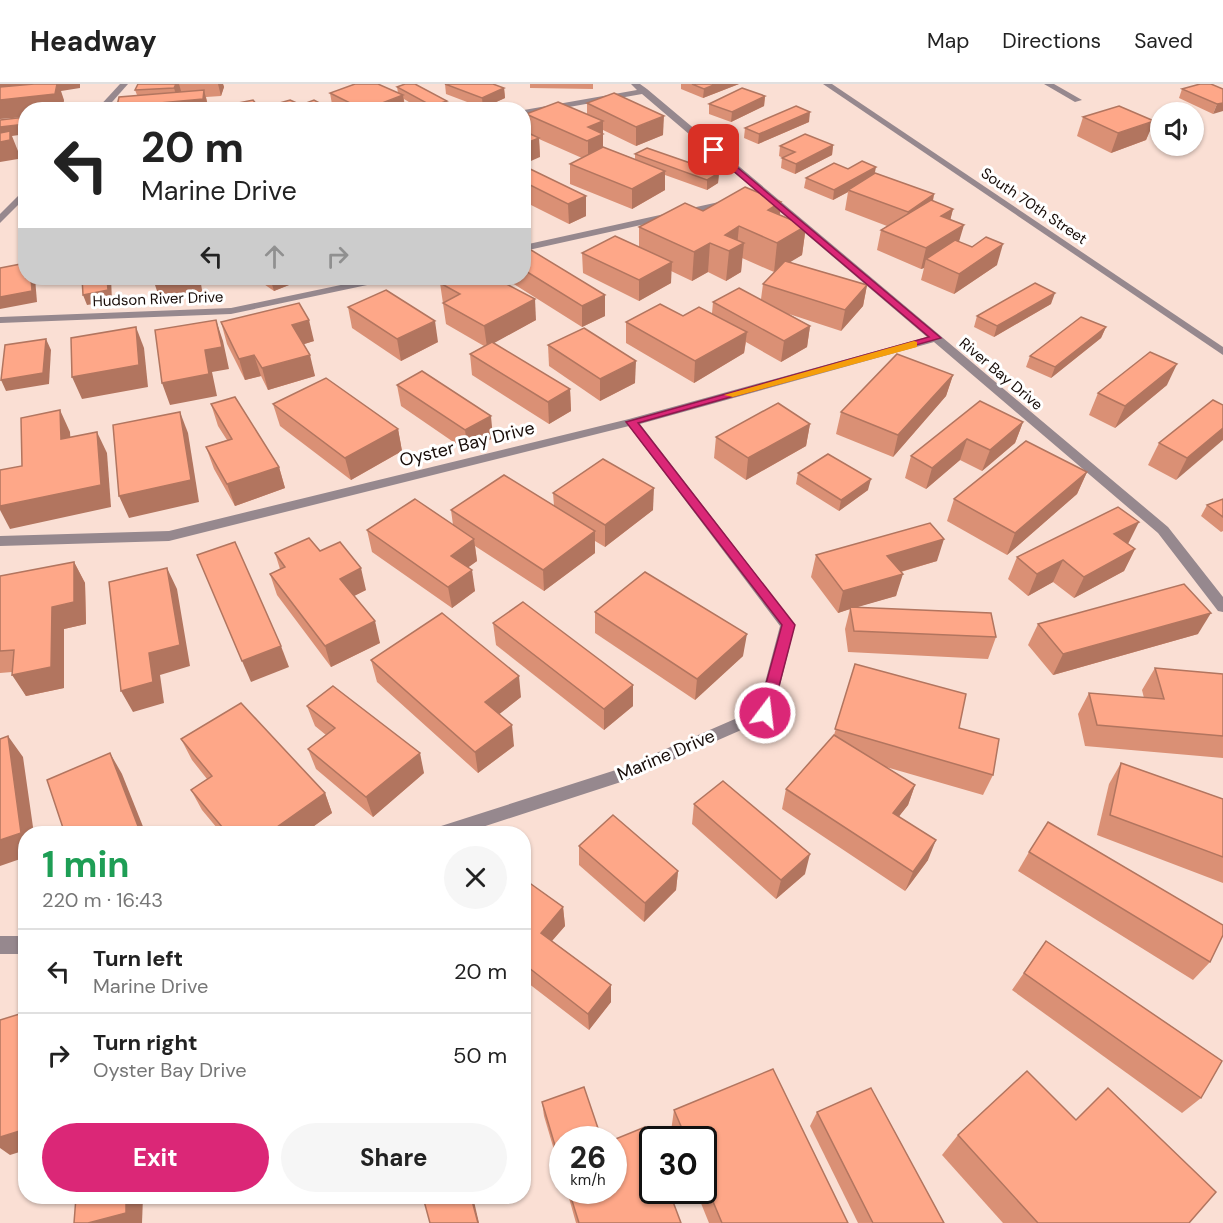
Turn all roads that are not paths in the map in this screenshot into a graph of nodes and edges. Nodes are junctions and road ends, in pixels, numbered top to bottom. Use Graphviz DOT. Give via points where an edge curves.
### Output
graph roads {
  1 [pos="124,84"];
  2 [pos="827,84"];
  3 [pos="1048,84"];
  4 [pos="640,87"];
  5 [pos="1078,100"];
  6 [pos="107,102"];
  7 [pos="531,111"];
  8 [pos="18,200"];
  9 [pos="743,200"];
  10 [pos="0,220"];
  11 [pos="531,246"];
  12 [pos="353,285"];
  13 [pos="0,320"];
  14 [pos="936,338"];
  15 [pos="1223,352"];
  16 [pos="632,422"];
  17 [pos="0,541"];
  18 [pos="1223,607"];
  19 [pos="463,826"];
  20 [pos="0,945"];
  21 [pos="18,945"];
  1 -- 6 [label="street"];
  2 -- 15 [label="street, South 70th Street"];
  3 -- 5 [label="street"];
  4 -- 7 [label="street"];
  4 -- 14 [label="street, River Bay Drive" via="761,196"];
  8 -- 10 [label="street"];
  9 -- 11 [label="street"];
  12 -- 13 [label="street, Hudson River Drive" via="231,311"];
  14 -- 16 [label="street, Oyster Bay Drive"];
  14 -- 18 [label="street, River Bay Drive" via="1163,530"];
  16 -- 17 [label="street, Oyster Bay Drive" via="169,536"];
  16 -- 19 [label="street, Marine Drive" via="788,625 765,713 627,773"];
  20 -- 21 [label="street"];
}
